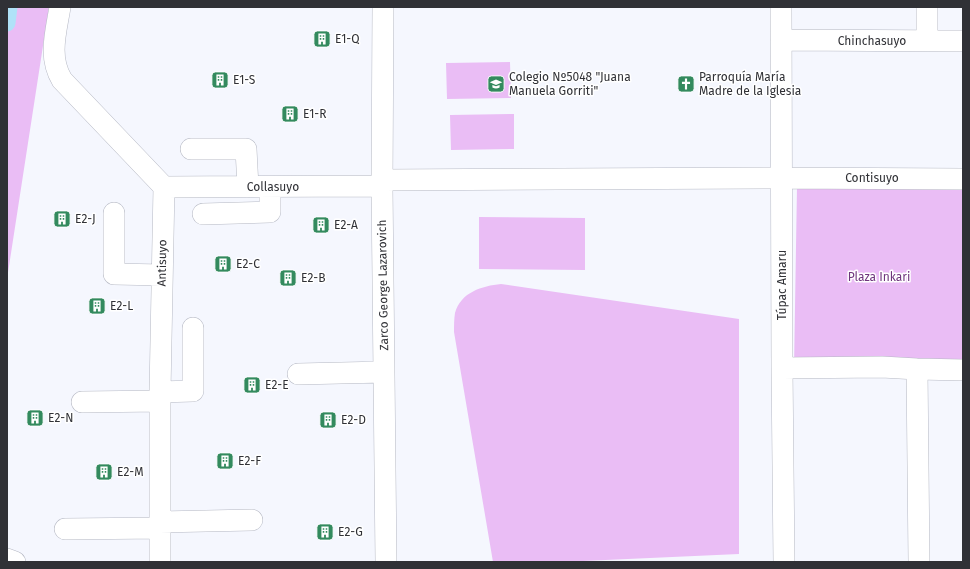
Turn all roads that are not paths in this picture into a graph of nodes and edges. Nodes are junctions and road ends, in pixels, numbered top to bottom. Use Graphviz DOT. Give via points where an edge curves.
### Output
graph roads {
  1 [pos="60,7"];
  2 [pos="383,7"];
  3 [pos="781,7"];
  4 [pos="927,7"];
  5 [pos="781,40"];
  6 [pos="927,41"];
  7 [pos="963,41"];
  8 [pos="191,149"];
  9 [pos="782,178"];
  10 [pos="963,179"];
  11 [pos="383,183"];
  12 [pos="164,187"];
  13 [pos="248,187"];
  14 [pos="270,187"];
  15 [pos="114,213"];
  16 [pos="203,214"];
  17 [pos="162,275"];
  18 [pos="193,328"];
  19 [pos="782,368"];
  20 [pos="917,369"];
  21 [pos="963,370"];
  22 [pos="384,372"];
  23 [pos="298,374"];
  24 [pos="160,396"];
  25 [pos="82,402"];
  26 [pos="252,520"];
  27 [pos="160,525"];
  28 [pos="65,529"];
  29 [pos="7,559"];
  30 [pos="15,562"];
  31 [pos="160,562"];
  32 [pos="386,562"];
  33 [pos="784,562"];
  34 [pos="919,562"];
  1 -- 12 [label="street" via="54,49 55,64 60,77"];
  2 -- 11 [label="street, Zarco George Lazarovich"];
  3 -- 5 [label="street, Túpac Amaru"];
  4 -- 6 [label="street"];
  5 -- 6 [label="street, Chinchasuyo"];
  5 -- 9 [label="street, Túpac Amaru"];
  6 -- 7 [label="street, Chinchasuyo"];
  8 -- 13 [label="street" via="246,150"];
  9 -- 10 [label="street, Contisuyo"];
  9 -- 11 [label="street, Contisuyo"];
  9 -- 19 [label="street, Túpac Amaru"];
  11 -- 14 [label="street, Collasuyo"];
  11 -- 22 [label="street, Zarco George Lazarovich"];
  12 -- 13 [label="street, Collasuyo"];
  12 -- 17 [label="street, Antisuyo"];
  13 -- 14 [label="street, Collasuyo"];
  14 -- 16 [label="street" via="270,212"];
  15 -- 17 [label="street" via="114,274"];
  17 -- 24 [label="street, Antisuyo"];
  18 -- 24 [label="street" via="193,390"];
  19 -- 20 [label="street"];
  19 -- 33 [label="street, Túpac Amaru"];
  20 -- 21 [label="street"];
  20 -- 34 [label="street"];
  22 -- 23 [label="street"];
  22 -- 32 [label="street, Zarco George Lazarovich"];
  24 -- 25 [label="street"];
  24 -- 27 [label="street, Antisuyo"];
  26 -- 27 [label="street"];
  27 -- 28 [label="street"];
  27 -- 31 [label="street, Antisuyo"];
  29 -- 30 [label="street"];
}
